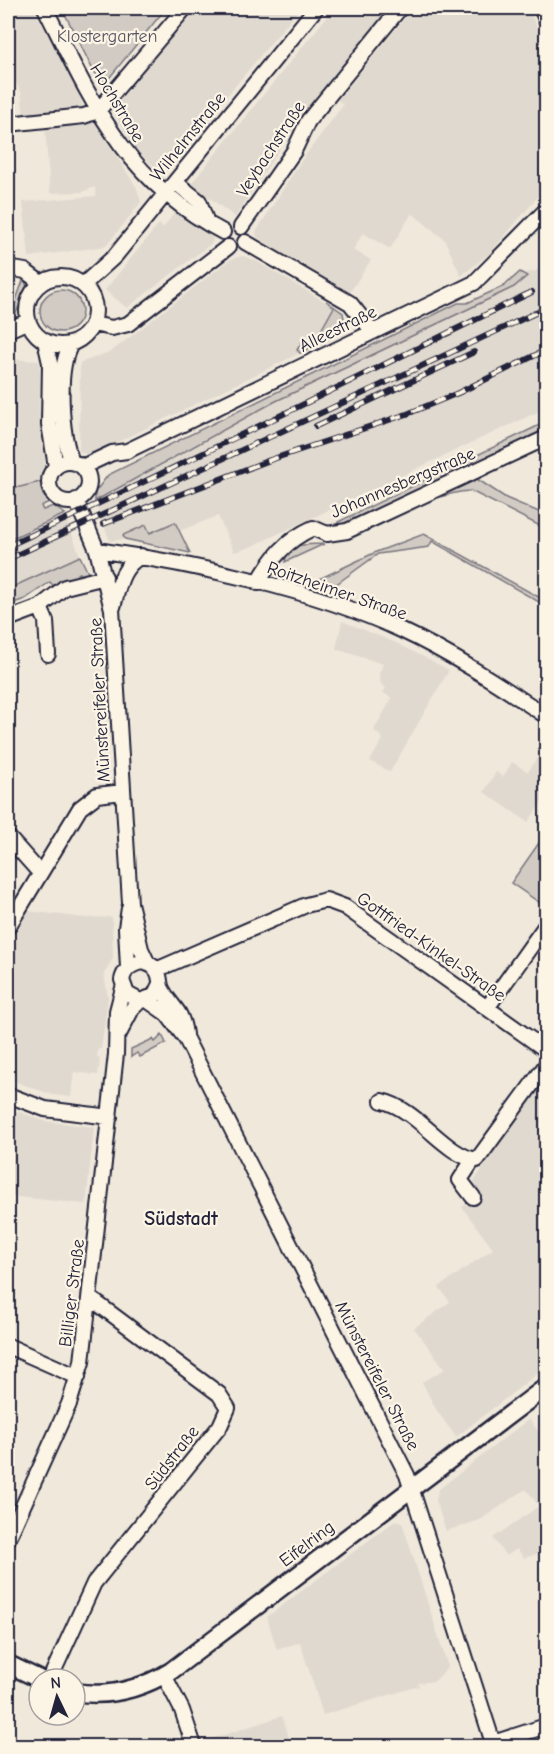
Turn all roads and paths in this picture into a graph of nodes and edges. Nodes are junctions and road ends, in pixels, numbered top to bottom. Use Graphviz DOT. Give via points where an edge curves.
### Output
graph roads {
  1 [pos="45,8"];
  2 [pos="184,8"];
  3 [pos="316,8"];
  4 [pos="400,8"];
  5 [pos="541,8"];
  6 [pos="546,19"];
  7 [pos="98,111"];
  8 [pos="8,124"];
  9 [pos="175,182"];
  10 [pos="165,193"];
  11 [pos="545,206"];
  12 [pos="207,223"];
  13 [pos="241,227"];
  14 [pos="223,232"];
  15 [pos="245,242"];
  16 [pos="228,247"];
  17 [pos="8,268"];
  18 [pos="41,283"];
  19 [pos="83,285"];
  20 [pos="28,321"];
  21 [pos="93,324"];
  22 [pos="8,330"];
  23 [pos="373,332"];
  24 [pos="45,342"];
  25 [pos="71,344"];
  26 [pos="546,438"];
  27 [pos="56,467"];
  28 [pos="81,470"];
  29 [pos="76,500"];
  30 [pos="97,550"];
  31 [pos="141,556"];
  32 [pos="105,577"];
  33 [pos="258,583"];
  34 [pos="40,607"];
  35 [pos="112,609"];
  36 [pos="8,619"];
  37 [pos="48,654"];
  38 [pos="546,716"];
  39 [pos="123,792"];
  40 [pos="8,837"];
  41 [pos="40,873"];
  42 [pos="130,903"];
  43 [pos="546,925"];
  44 [pos="8,927"];
  45 [pos="152,967"];
  46 [pos="128,968"];
  47 [pos="160,984"];
  48 [pos="123,988"];
  49 [pos="143,1000"];
  50 [pos="487,1008"];
  51 [pos="118,1036"];
  52 [pos="186,1039"];
  53 [pos="546,1050"];
  54 [pos="546,1065"];
  55 [pos="8,1095"];
  56 [pos="382,1101"];
  57 [pos="110,1117"];
  58 [pos="473,1160"];
  59 [pos="473,1197"];
  60 [pos="90,1299"];
  61 [pos="8,1346"];
  62 [pos="78,1377"];
  63 [pos="546,1387"];
  64 [pos="412,1488"];
  65 [pos="8,1539"];
  66 [pos="8,1664"];
  67 [pos="56,1667"];
  68 [pos="27,1673"];
  69 [pos="164,1675"];
  70 [pos="87,1692"];
  71 [pos="546,1726"];
  72 [pos="493,1745"];
  73 [pos="194,1746"];
  1 -- 7 [label="street, Hochstraße"];
  2 -- 7 [label="street"];
  3 -- 9 [label="street, Wilhelmstraße"];
  4 -- 13 [label="street, Veybachstraße" via="308,121 294,151"];
  5 -- 6 [label="street"];
  7 -- 8 [label="street"];
  7 -- 10 [label="street, Hochstraße" via="141,172"];
  9 -- 10 [label="street, Wilhelmstraße"];
  9 -- 12 [label="street" via="198,201"];
  10 -- 12 [label="street, Hochstraße"];
  10 -- 19 [label="street, Wilhelmstraße" via="115,256"];
  11 -- 23 [label="street, Alleestraße" via="474,282"];
  12 -- 14 [label="street, Hochstraße"];
  13 -- 14 [label="street" via="233,225"];
  13 -- 15 [label="street" via="246,234"];
  14 -- 16 [label="street"];
  15 -- 16 [label="street" via="239,248"];
  15 -- 23 [label="street" via="350,303"];
  16 -- 21 [label="street" via="128,324 112,328"];
  17 -- 18 [label="street" via="25,271"];
  18 -- 19 [label="street" via="62,277"];
  18 -- 20 [label="street" via="28,300"];
  19 -- 21 [label="street" via="94,303"];
  20 -- 22 [label="street"];
  20 -- 24 [label="street"];
  21 -- 25 [label="street" via="84,337"];
  23 -- 28 [label="street, Alleestraße" via="127,451 122,458 97,471"];
  24 -- 25 [label="street"];
  24 -- 27 [label="street" via="49,353 49,424"];
  25 -- 28 [label="street" via="66,352 62,406 67,447"];
  26 -- 33 [label="street, Johannesbergstraße" via="347,531 327,534 313,528 298,535 281,548"];
  27 -- 28 [label="street"];
  27 -- 29 [label="street" via="49,481 53,494 65,501"];
  28 -- 29 [label="street" via="85,492"];
  29 -- 30 [label="street, Münstereifeler Straße"];
  30 -- 31 [label="street, Roitzheimer Straße"];
  30 -- 32 [label="street, Münstereifeler Straße"];
  31 -- 33 [label="street, Roitzheimer Straße"];
  31 -- 35 [label="street" via="123,573"];
  32 -- 34 [label="street" via="65,587"];
  32 -- 35 [label="street, Münstereifeler Straße"];
  33 -- 38 [label="street, Roitzheimer Straße" via="399,629"];
  34 -- 36 [label="street"];
  34 -- 37 [label="street" via="46,621"];
  35 -- 39 [label="street, Münstereifeler Straße"];
  39 -- 41 [label="street" via="97,795 85,803 70,820"];
  39 -- 42 [label="street, Münstereifeler Straße"];
  40 -- 41 [label="street"];
  41 -- 44 [label="street"];
  42 -- 45 [label="street, Münstereifeler Straße" via="141,949"];
  42 -- 46 [label="street, Münstereifeler Straße" via="126,928"];
  43 -- 50 [label="street"];
  45 -- 46 [label="street" via="137,963"];
  45 -- 47 [label="street"];
  45 -- 50 [label="street, Gottfried-Kinkel-Straße" via="326,900 345,907"];
  46 -- 48 [label="street"];
  47 -- 49 [label="street" via="157,993"];
  47 -- 52 [label="street, Münstereifeler Straße" via="180,1014"];
  48 -- 49 [label="street" via="131,998"];
  48 -- 51 [label="street, Billiger Straße" via="117,1011"];
  49 -- 51 [label="street, Billiger Straße" via="129,1013"];
  49 -- 52 [label="street, Münstereifeler Straße" via="167,1014"];
  50 -- 53 [label="street, Gottfried-Kinkel-Straße"];
  51 -- 57 [label="street, Billiger Straße"];
  52 -- 64 [label="street, Münstereifeler Straße"];
  54 -- 58 [label="street" via="482,1156"];
  55 -- 57 [label="street" via="55,1111"];
  56 -- 58 [label="street" via="399,1105"];
  57 -- 60 [label="street, Billiger Straße"];
  58 -- 59 [label="street" via="460,1180"];
  60 -- 62 [label="street, Billiger Straße"];
  60 -- 67 [label="street, Südstraße" via="219,1394 228,1408 220,1426 94,1584"];
  61 -- 62 [label="street"];
  62 -- 65 [label="street, Billiger Straße"];
  63 -- 64 [label="main road, Eifelring"];
  64 -- 69 [label="main road, Eifelring"];
  64 -- 72 [label="street, Münstereifeler Straße"];
  66 -- 68 [label="main road"];
  69 -- 70 [label="main road, Eifelring" via="115,1693"];
  69 -- 73 [label="street" via="178,1700"];
  71 -- 72 [label="street"];
}
